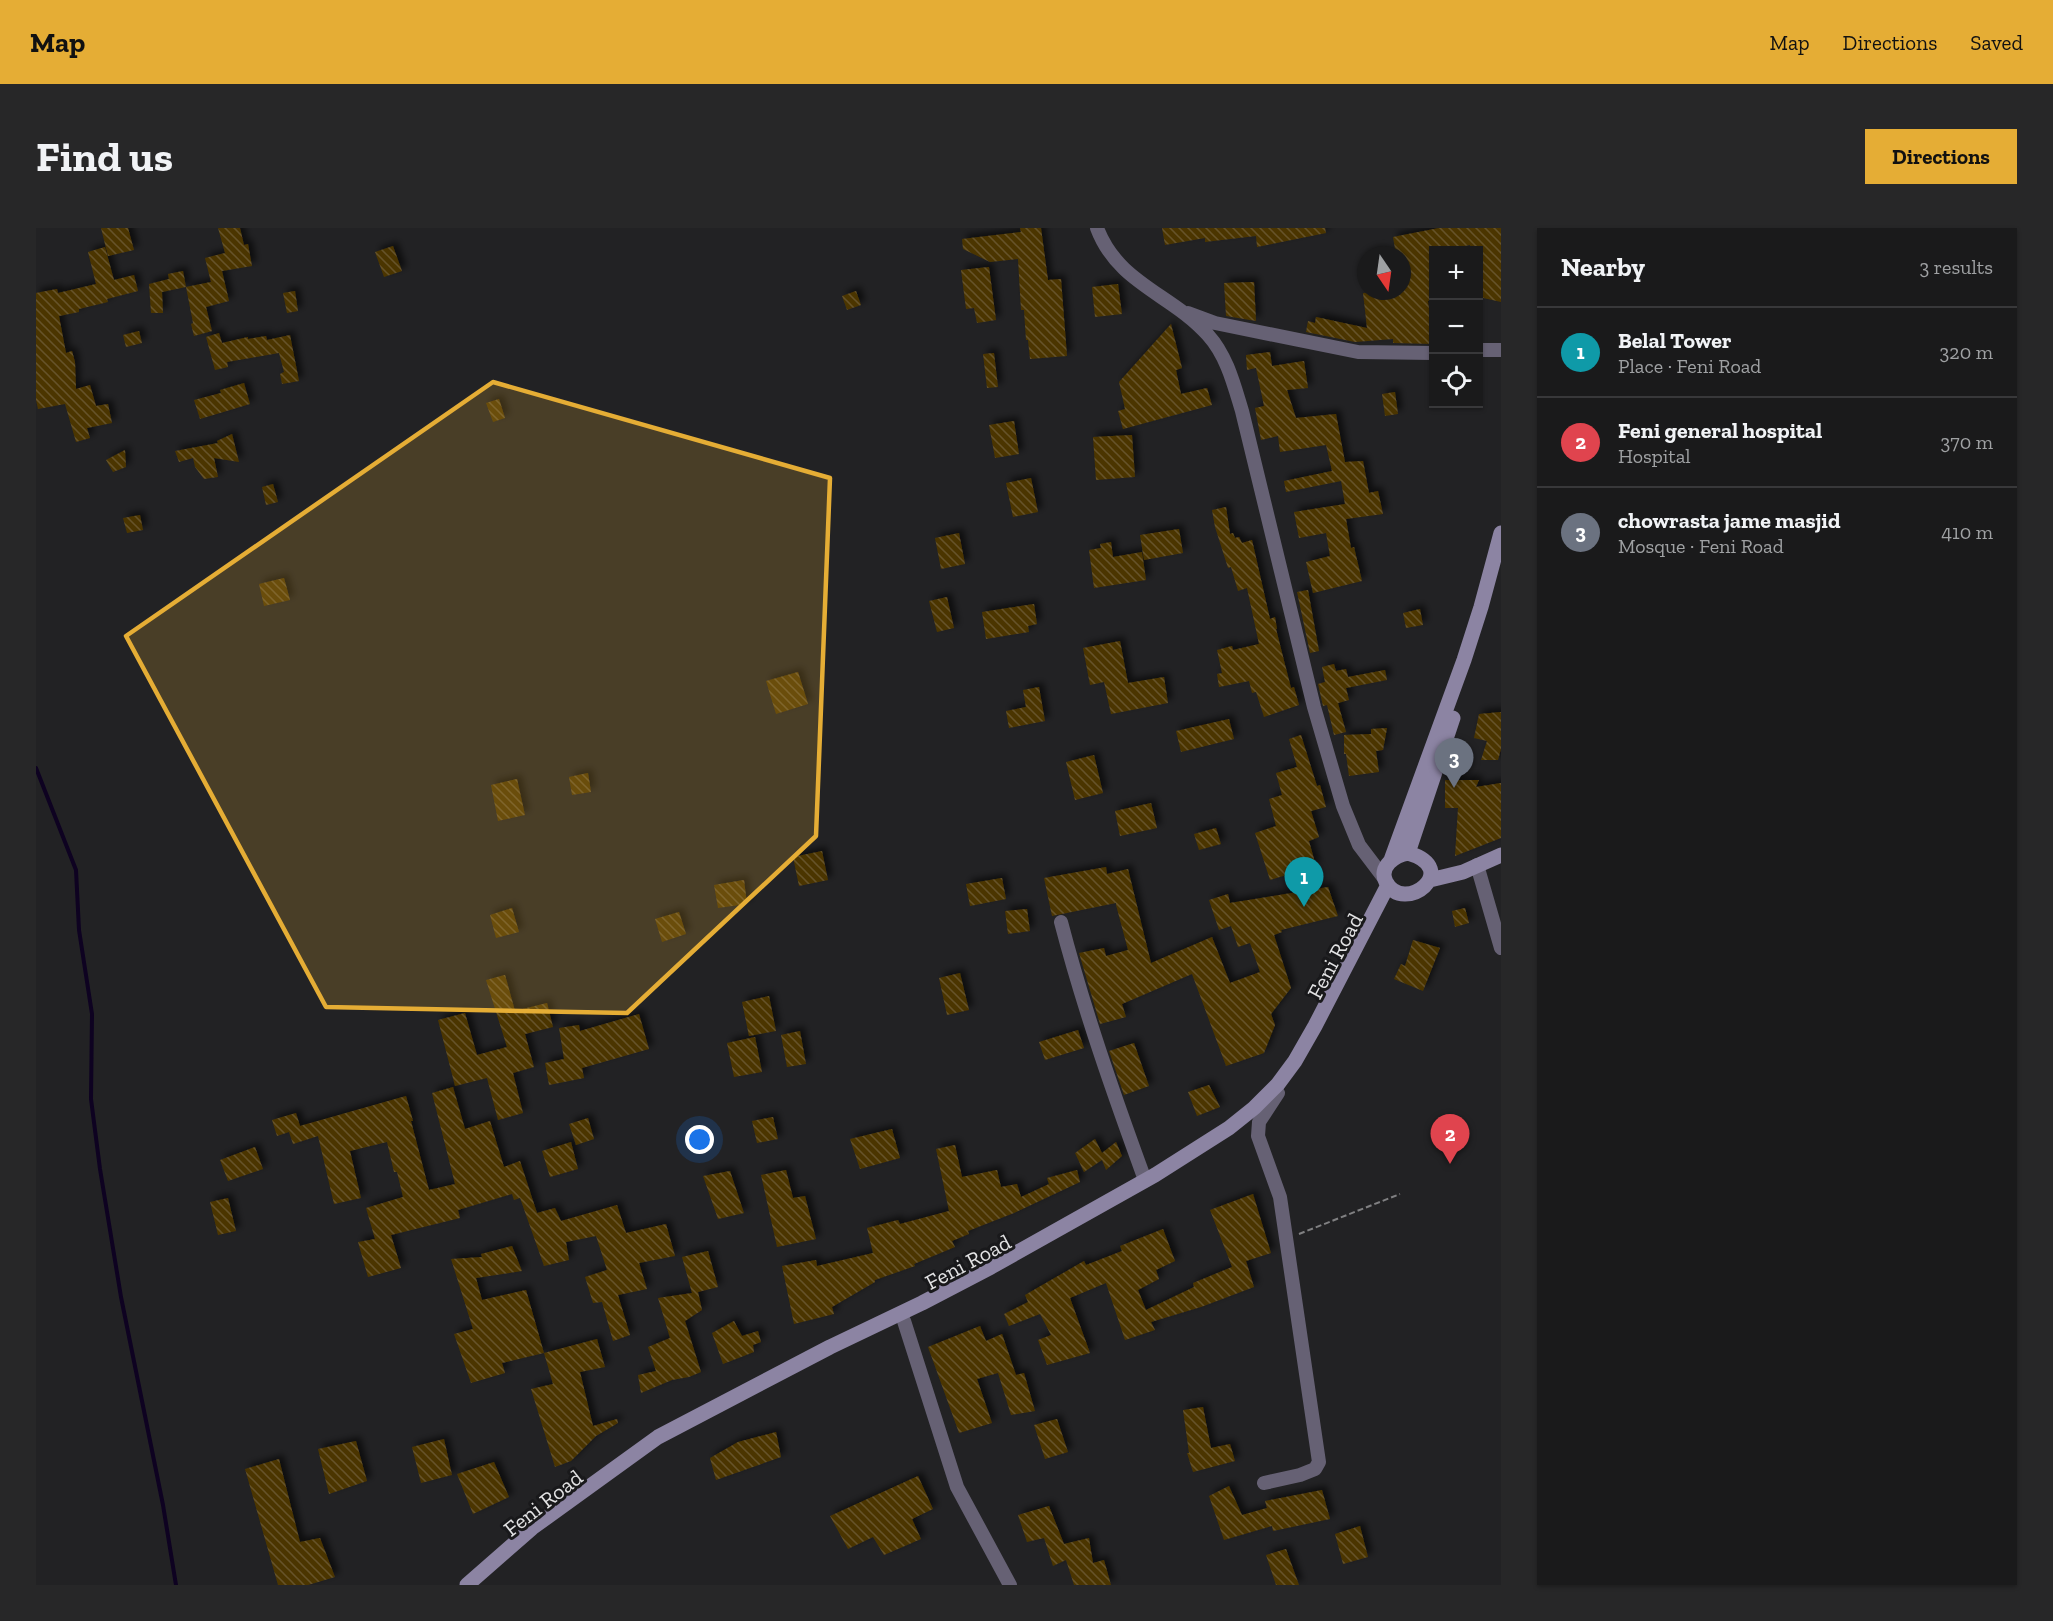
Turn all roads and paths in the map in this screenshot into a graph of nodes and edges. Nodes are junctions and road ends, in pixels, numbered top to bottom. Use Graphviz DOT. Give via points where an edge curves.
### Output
graph roads {
  1 [pos="1097,228"];
  2 [pos="1181,310"];
  3 [pos="1501,350"];
  4 [pos="1483,351"];
  5 [pos="1429,353"];
  6 [pos="1501,533"];
  7 [pos="1501,567"];
  8 [pos="1408,853"];
  9 [pos="1501,855"];
  10 [pos="1391,860"];
  11 [pos="1477,866"];
  12 [pos="1430,880"];
  13 [pos="1389,885"];
  14 [pos="1061,922"];
  15 [pos="1501,948"];
  16 [pos="1278,1093"];
  17 [pos="1145,1180"];
  18 [pos="1400,1194"];
  19 [pos="1285,1239"];
  20 [pos="904,1321"];
  21 [pos="1264,1483"];
  22 [pos="467,1585"];
  23 [pos="477,1585"];
  24 [pos="1010,1585"];
  1 -- 2 [label="street" via="1119,265 1144,287"];
  2 -- 5 [label="street" via="1215,323 1358,352"];
  2 -- 13 [label="street" via="1209,336 1229,369 1343,806 1359,845"];
  3 -- 4 [label="street"];
  6 -- 10 [label="main road" via="1464,660"];
  7 -- 8 [label="main road"];
  8 -- 10 [label="main road"];
  8 -- 12 [label="main road" via="1428,863"];
  9 -- 11 [label="main road"];
  10 -- 13 [label="main road" via="1386,868"];
  11 -- 12 [label="main road"];
  11 -- 15 [label="street"];
  12 -- 13 [label="main road" via="1411,894"];
  13 -- 16 [label="main road, Feni Road" via="1322,1029"];
  13 -- 17 [label="main road" via="1315,1026 1278,1084 1229,1128"];
  14 -- 17 [label="street" via="1080,995"];
  16 -- 19 [label="street" via="1257,1129 1280,1197"];
  16 -- 20 [label="main road, Feni Road" via="1218,1144 1062,1236"];
  17 -- 22 [label="main road" via="991,1267 658,1437 532,1528"];
  18 -- 19 [label="path"];
  19 -- 21 [label="street" via="1319,1462 1315,1469 1300,1475"];
  20 -- 23 [label="main road, Feni Road" via="659,1446 566,1512"];
  20 -- 24 [label="street" via="957,1487"];
}
